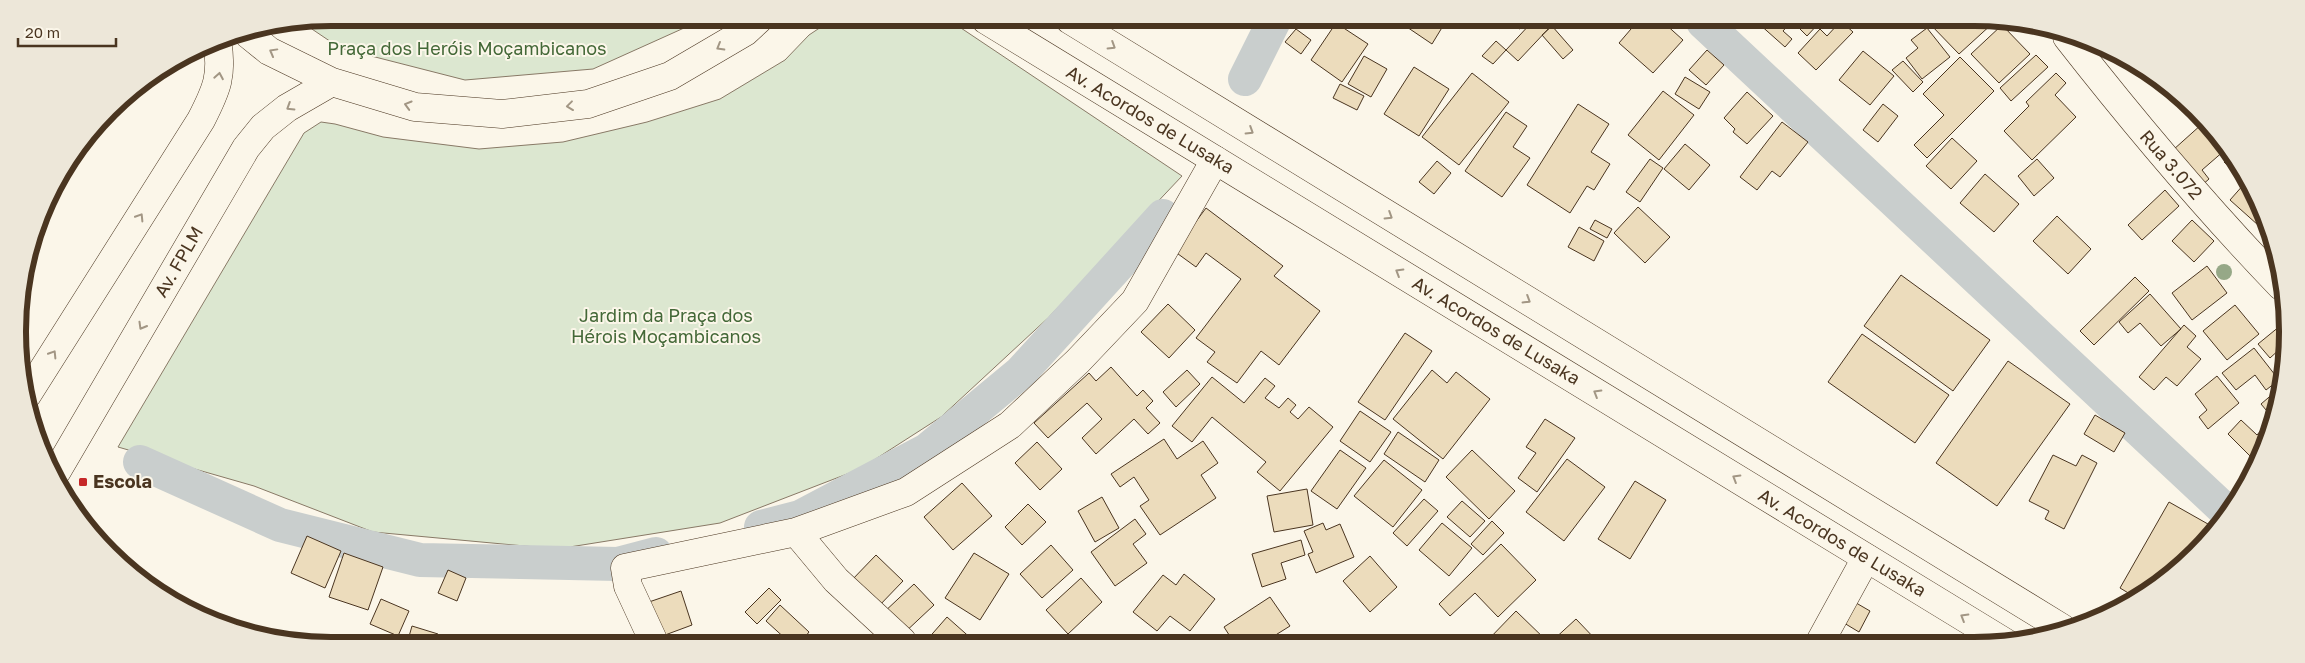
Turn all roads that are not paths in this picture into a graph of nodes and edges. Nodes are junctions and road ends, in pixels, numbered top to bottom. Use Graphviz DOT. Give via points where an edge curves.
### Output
graph roads {
  1 [pos="751,26"];
  2 [pos="996,26"];
  3 [pos="1080,26"];
  4 [pos="252,37"];
  5 [pos="2071,42"];
  6 [pos="218,48"];
  7 [pos="332,82"];
  8 [pos="1215,160"];
  9 [pos="2274,279"];
  10 [pos="31,387"];
  11 [pos="59,468"];
  12 [pos="796,532"];
  13 [pos="1866,558"];
  14 [pos="2057,625"];
  15 [pos="1994,636"];
  16 [pos="652,637"];
  17 [pos="898,637"];
  18 [pos="1823,637"];
  1 -- 7 [label="main road, one-way" via="670,76 588,104 502,114 425,108"];
  2 -- 8 [label="main road, Av. Acordos de Lusaka"];
  3 -- 14 [label="main road, one-way"];
  7 -- 4 [label="main road, one-way" via="269,51"];
  5 -- 9 [label="main road, Rua 3.072" via="2139,129"];
  10 -- 6 [label="main road, one-way" via="201,120 216,91 221,62"];
  7 -- 11 [label="main road, Av. FPLM, one-way" via="287,108 263,127 246,148"];
  8 -- 12 [label="main road" via="1136,301 1010,425 906,492"];
  13 -- 8 [label="main road, Av. Acordos de Lusaka, one-way"];
  12 -- 16 [label="main road" via="625,568 628,586"];
  12 -- 17 [label="main road" via="836,580"];
  15 -- 13 [label="main road, Av. Acordos de Lusaka, one-way"];
  13 -- 18 [label="main road"];
}
